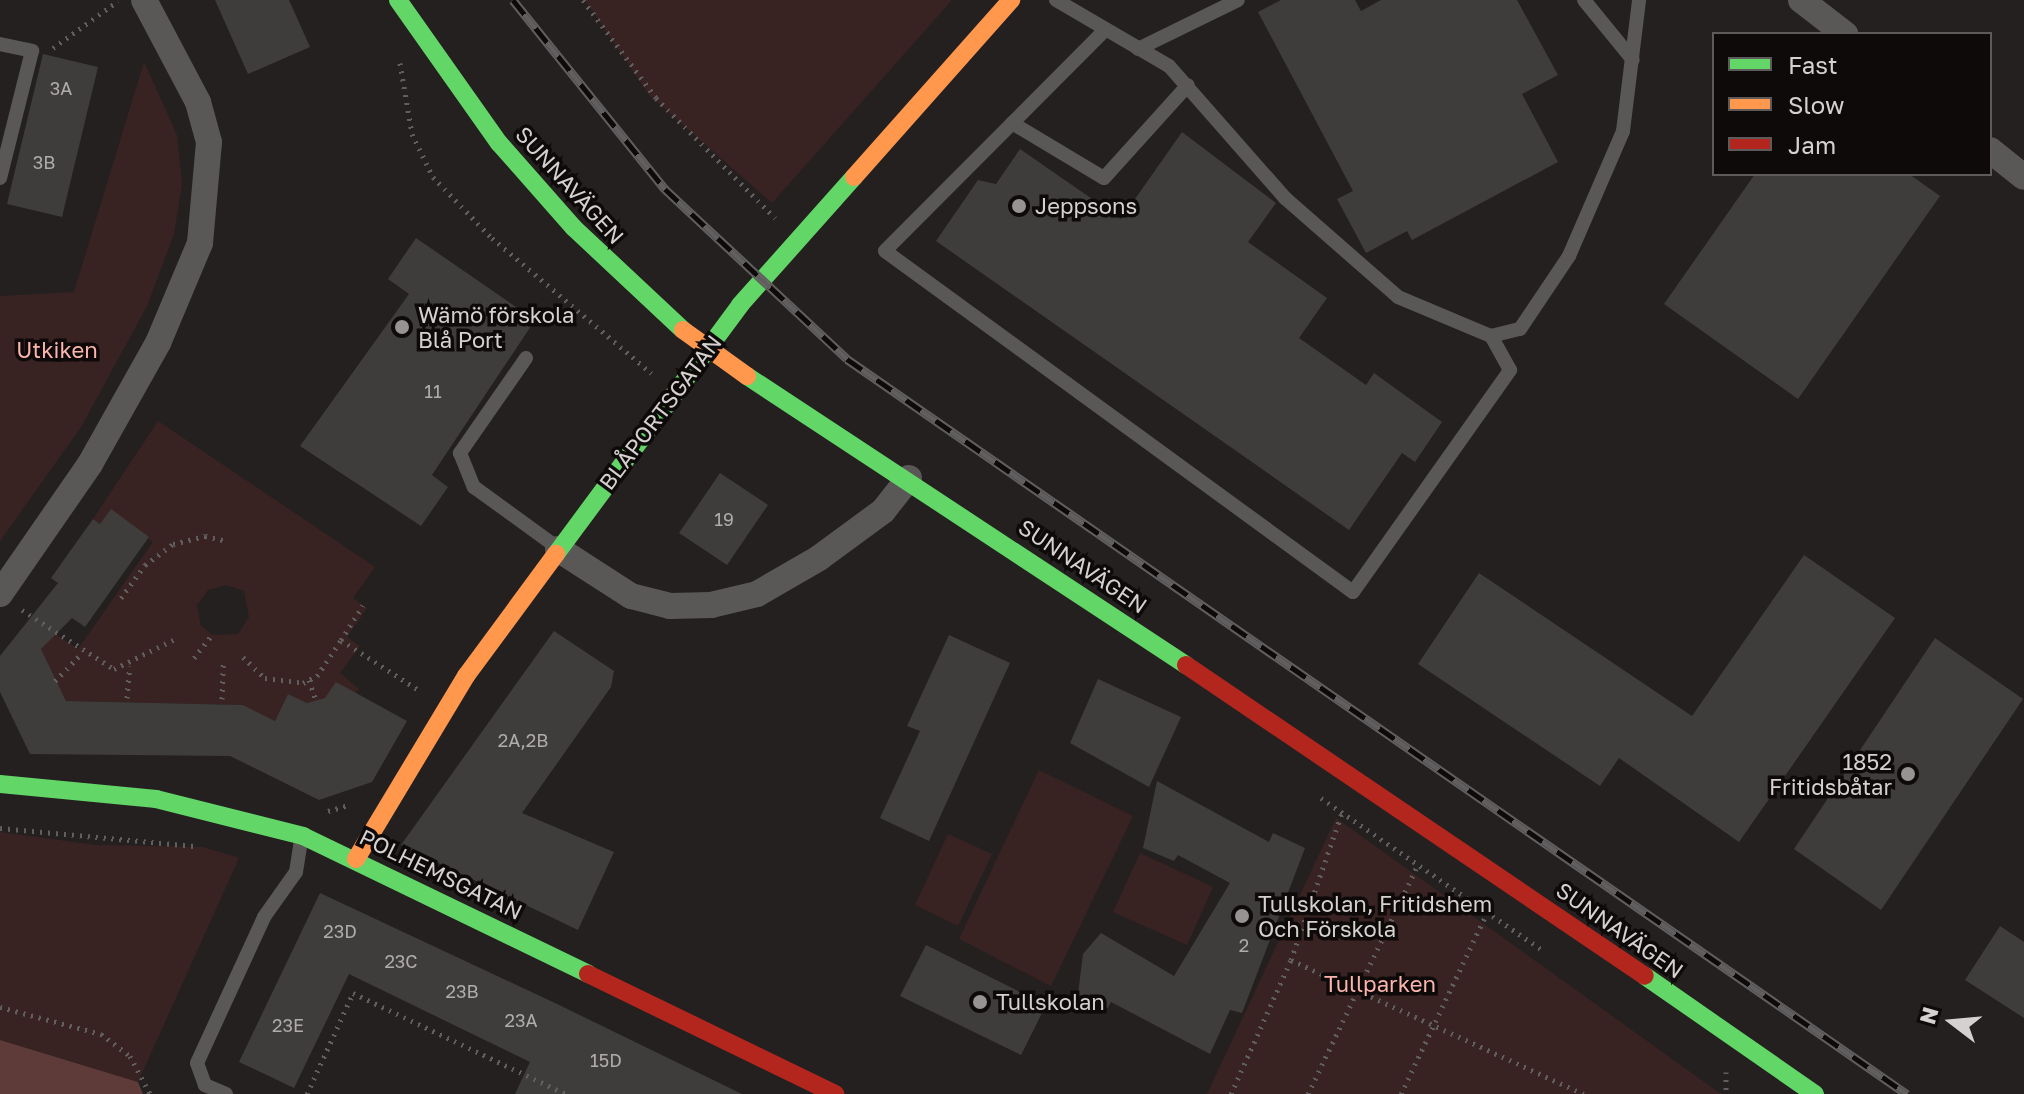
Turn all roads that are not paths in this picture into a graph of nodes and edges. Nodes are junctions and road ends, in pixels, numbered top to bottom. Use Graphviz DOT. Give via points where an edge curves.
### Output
graph roads {
  1 [pos="144,0"];
  2 [pos="398,0"];
  3 [pos="1011,0"];
  4 [pos="1056,0"];
  5 [pos="1238,0"];
  6 [pos="1584,0"];
  7 [pos="1639,0"];
  8 [pos="1801,0"];
  9 [pos="1104,31"];
  10 [pos="1842,32"];
  11 [pos="0,44"];
  12 [pos="1138,49"];
  13 [pos="1633,60"];
  14 [pos="1188,85"];
  15 [pos="1012,123"];
  16 [pos="1992,152"];
  17 [pos="2024,177"];
  18 [pos="0,178"];
  19 [pos="1491,336"];
  20 [pos="526,358"];
  21 [pos="909,478"];
  22 [pos="558,549"];
  23 [pos="6,599"];
  24 [pos="0,784"];
  25 [pos="303,836"];
  26 [pos="356,859"];
  27 [pos="226,1094"];
  28 [pos="835,1094"];
  29 [pos="1815,1094"];
  1 -- 23 [label="street" via="198,102 209,142 200,243 158,343"];
  2 -- 21 [label="street, SUNNAVÄGEN, bridge" via="499,143 574,228 683,330"];
  3 -- 22 [label="street, BLÅPORTSGATAN" via="740,305"];
  4 -- 9 [label="lane"];
  5 -- 12 [label="lane"];
  6 -- 13 [label="lane"];
  7 -- 13 [label="lane"];
  8 -- 10 [label="street"];
  9 -- 12 [label="lane"];
  9 -- 15 [label="lane"];
  11 -- 18 [label="lane" via="32,51"];
  12 -- 14 [label="lane"];
  13 -- 19 [label="lane" via="1623,131 1569,256 1520,329"];
  14 -- 15 [label="lane" via="1104,178"];
  14 -- 19 [label="lane" via="1285,198 1398,297"];
  15 -- 19 [label="lane" via="885,251 1353,592 1510,370"];
  16 -- 17 [label="street"];
  20 -- 22 [label="lane" via="460,453 474,487"];
  21 -- 22 [label="street" via="883,511 819,558 757,594 711,605 670,606 631,596"];
  21 -- 29 [label="street, SUNNAVÄGEN"];
  22 -- 26 [label="street, BLÅPORTSGATAN" via="435,723"];
  24 -- 25 [label="street, POLHEMSGATAN" via="145,797"];
  25 -- 26 [label="street, POLHEMSGATAN"];
  25 -- 27 [label="lane" via="296,872 264,917 197,1063 205,1085"];
  26 -- 28 [label="street, POLHEMSGATAN"];
}
